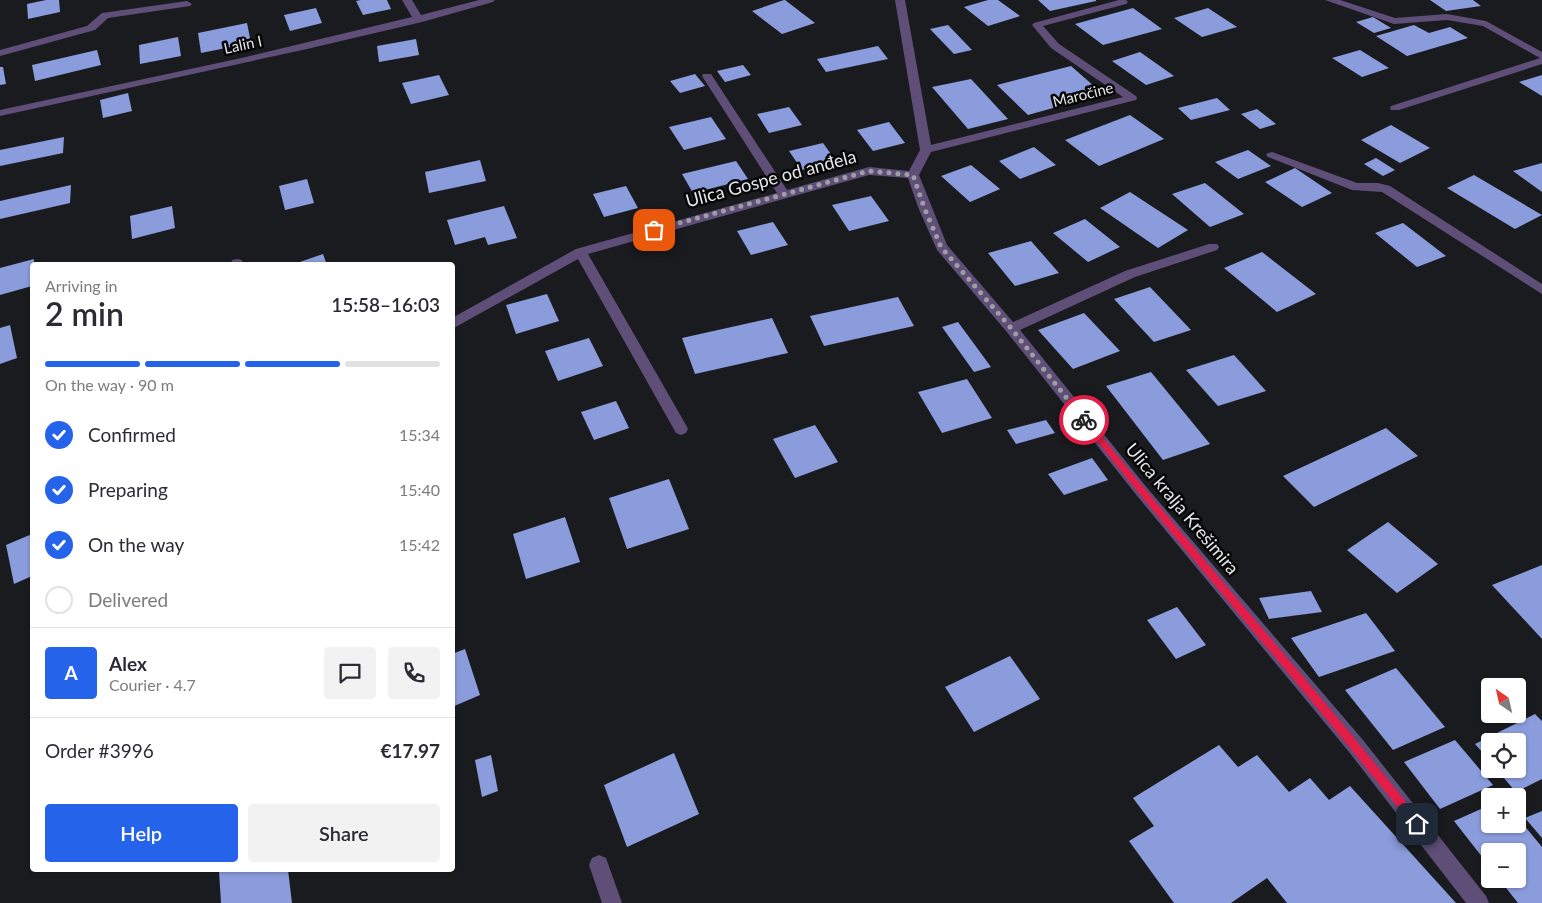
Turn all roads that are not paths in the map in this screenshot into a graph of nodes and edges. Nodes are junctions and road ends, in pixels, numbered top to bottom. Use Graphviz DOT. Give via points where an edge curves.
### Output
graph roads {
  1 [pos="406,0"];
  2 [pos="490,0"];
  3 [pos="900,0"];
  4 [pos="1330,0"];
  5 [pos="1123,2"];
  6 [pos="187,4"];
  7 [pos="418,20"];
  8 [pos="0,53"];
  9 [pos="1542,56"];
  10 [pos="1542,61"];
  11 [pos="707,76"];
  12 [pos="1395,108"];
  13 [pos="0,113"];
  14 [pos="926,150"];
  15 [pos="1272,155"];
  16 [pos="913,175"];
  17 [pos="784,194"];
  18 [pos="1213,247"];
  19 [pos="580,252"];
  20 [pos="1542,290"];
  21 [pos="455,322"];
  22 [pos="1011,328"];
  23 [pos="681,429"];
  24 [pos="599,865"];
  25 [pos="612,903"];
  26 [pos="1479,903"];
  1 -- 7 [label="street"];
  2 -- 7 [label="street, Lalin I"];
  3 -- 14 [label="street"];
  4 -- 9 [label="street" via="1394,21 1448,17 1486,24"];
  5 -- 14 [label="street, Maročine" via="1037,25 1055,46 1132,98"];
  6 -- 8 [label="street" via="105,15 91,28"];
  7 -- 13 [label="street, Lalin I"];
  10 -- 12 [label="street"];
  11 -- 17 [label="street"];
  14 -- 16 [label="street"];
  15 -- 20 [label="street" via="1356,187 1386,189"];
  16 -- 17 [label="street, Ulica Gospe od anđela" via="869,171"];
  16 -- 22 [label="street, Ulica kralja Krešimira" via="941,247"];
  17 -- 19 [label="street, Ulica Gospe od anđela"];
  18 -- 22 [label="street" via="1130,274"];
  19 -- 21 [label="street, Ulica Gospe od anđela"];
  19 -- 23 [label="street"];
  22 -- 26 [label="street, Ulica kralja Krešimira" via="1143,494 1356,746"];
  24 -- 25 [label="street"];
}
